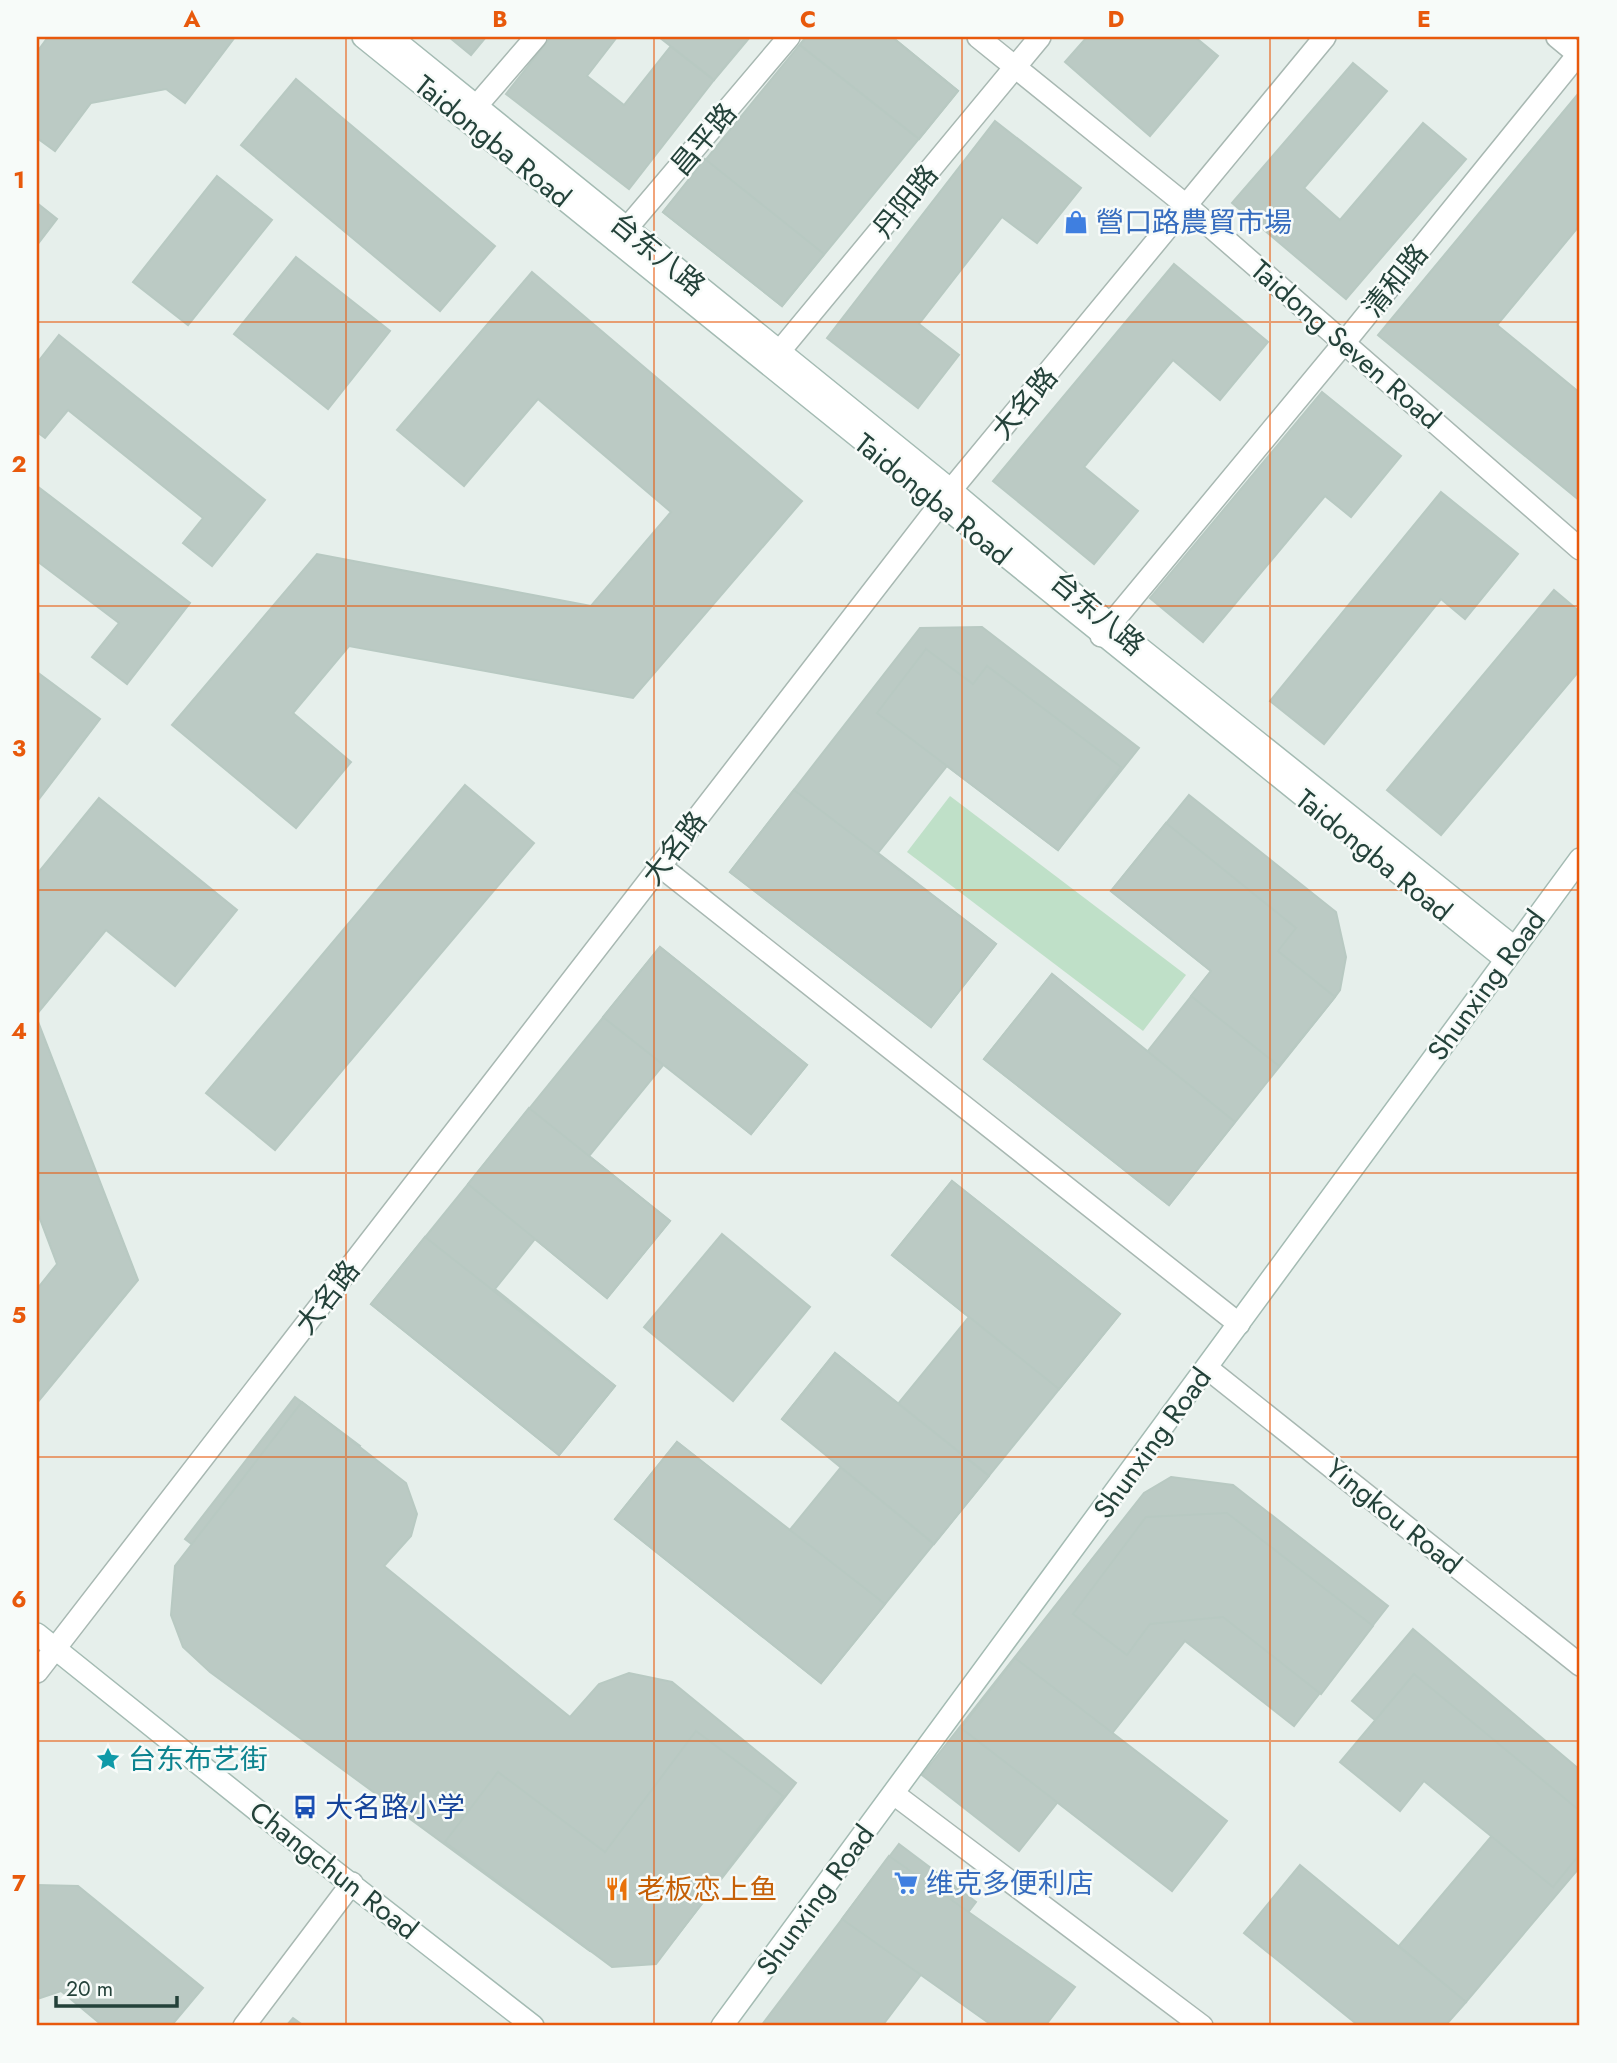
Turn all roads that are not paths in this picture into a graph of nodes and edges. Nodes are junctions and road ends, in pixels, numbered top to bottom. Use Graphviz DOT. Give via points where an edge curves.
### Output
graph roads {
  1 [pos="363,37"];
  2 [pos="391,37"];
  3 [pos="536,37"];
  4 [pos="789,37"];
  5 [pos="978,37"];
  6 [pos="1040,37"];
  7 [pos="1325,37"];
  8 [pos="1557,37"];
  9 [pos="1580,54"];
  10 [pos="1015,67"];
  11 [pos="472,112"];
  12 [pos="1187,206"];
  13 [pos="621,235"];
  14 [pos="1344,343"];
  15 [pos="775,358"];
  16 [pos="946,497"];
  17 [pos="1580,549"];
  18 [pos="1105,630"];
  19 [pos="1580,859"];
  20 [pos="660,866"];
  21 [pos="1509,953"];
  22 [pos="1239,1324"];
  23 [pos="1207,1368"];
  24 [pos="37,1634"];
  25 [pos="56,1648"];
  26 [pos="1580,1665"];
  27 [pos="37,1672"];
  28 [pos="894,1794"];
  29 [pos="352,1883"];
  30 [pos="244,2026"];
  31 [pos="533,2026"];
  32 [pos="722,2026"];
  33 [pos="1202,2026"];
  1 -- 11 [label="street, Taidongba Road"];
  2 -- 11 [label="street, 台东八路"];
  3 -- 11 [label="street"];
  4 -- 13 [label="street, 昌平路"];
  5 -- 10 [label="street, Taidong Seven Road"];
  6 -- 10 [label="street, 丹阳路"];
  7 -- 12 [label="street, 大名路"];
  8 -- 9 [label="street"];
  9 -- 14 [label="street, 清和路"];
  10 -- 12 [label="street, Taidong Seven Road"];
  10 -- 15 [label="street, 丹阳路"];
  11 -- 13 [label="street, 台东八路"];
  12 -- 14 [label="street, Taidong Seven Road"];
  12 -- 16 [label="street, 大名路"];
  13 -- 15 [label="street, 台东八路"];
  14 -- 17 [label="street, Taidong Seven Road"];
  14 -- 18 [label="street, 清和路"];
  15 -- 16 [label="street, 台东八路"];
  16 -- 18 [label="street, 台东八路"];
  16 -- 20 [label="street, 大名路"];
  18 -- 21 [label="street, 台东八路"];
  19 -- 21 [label="street, Shunxing Road"];
  20 -- 22 [label="street"];
  20 -- 25 [label="street, 大名路"];
  21 -- 22 [label="street, Shunxing Road"];
  22 -- 23 [label="street, Shunxing Road"];
  23 -- 26 [label="street, Yingkou Road"];
  23 -- 28 [label="street, Shunxing Road"];
  24 -- 25 [label="street, Changchun Road"];
  25 -- 27 [label="street, 大名路"];
  25 -- 29 [label="street, Changchun Road"];
  28 -- 32 [label="street, Shunxing Road"];
  28 -- 33 [label="street"];
  29 -- 30 [label="street"];
  29 -- 31 [label="street, Changchun Road"];
}
